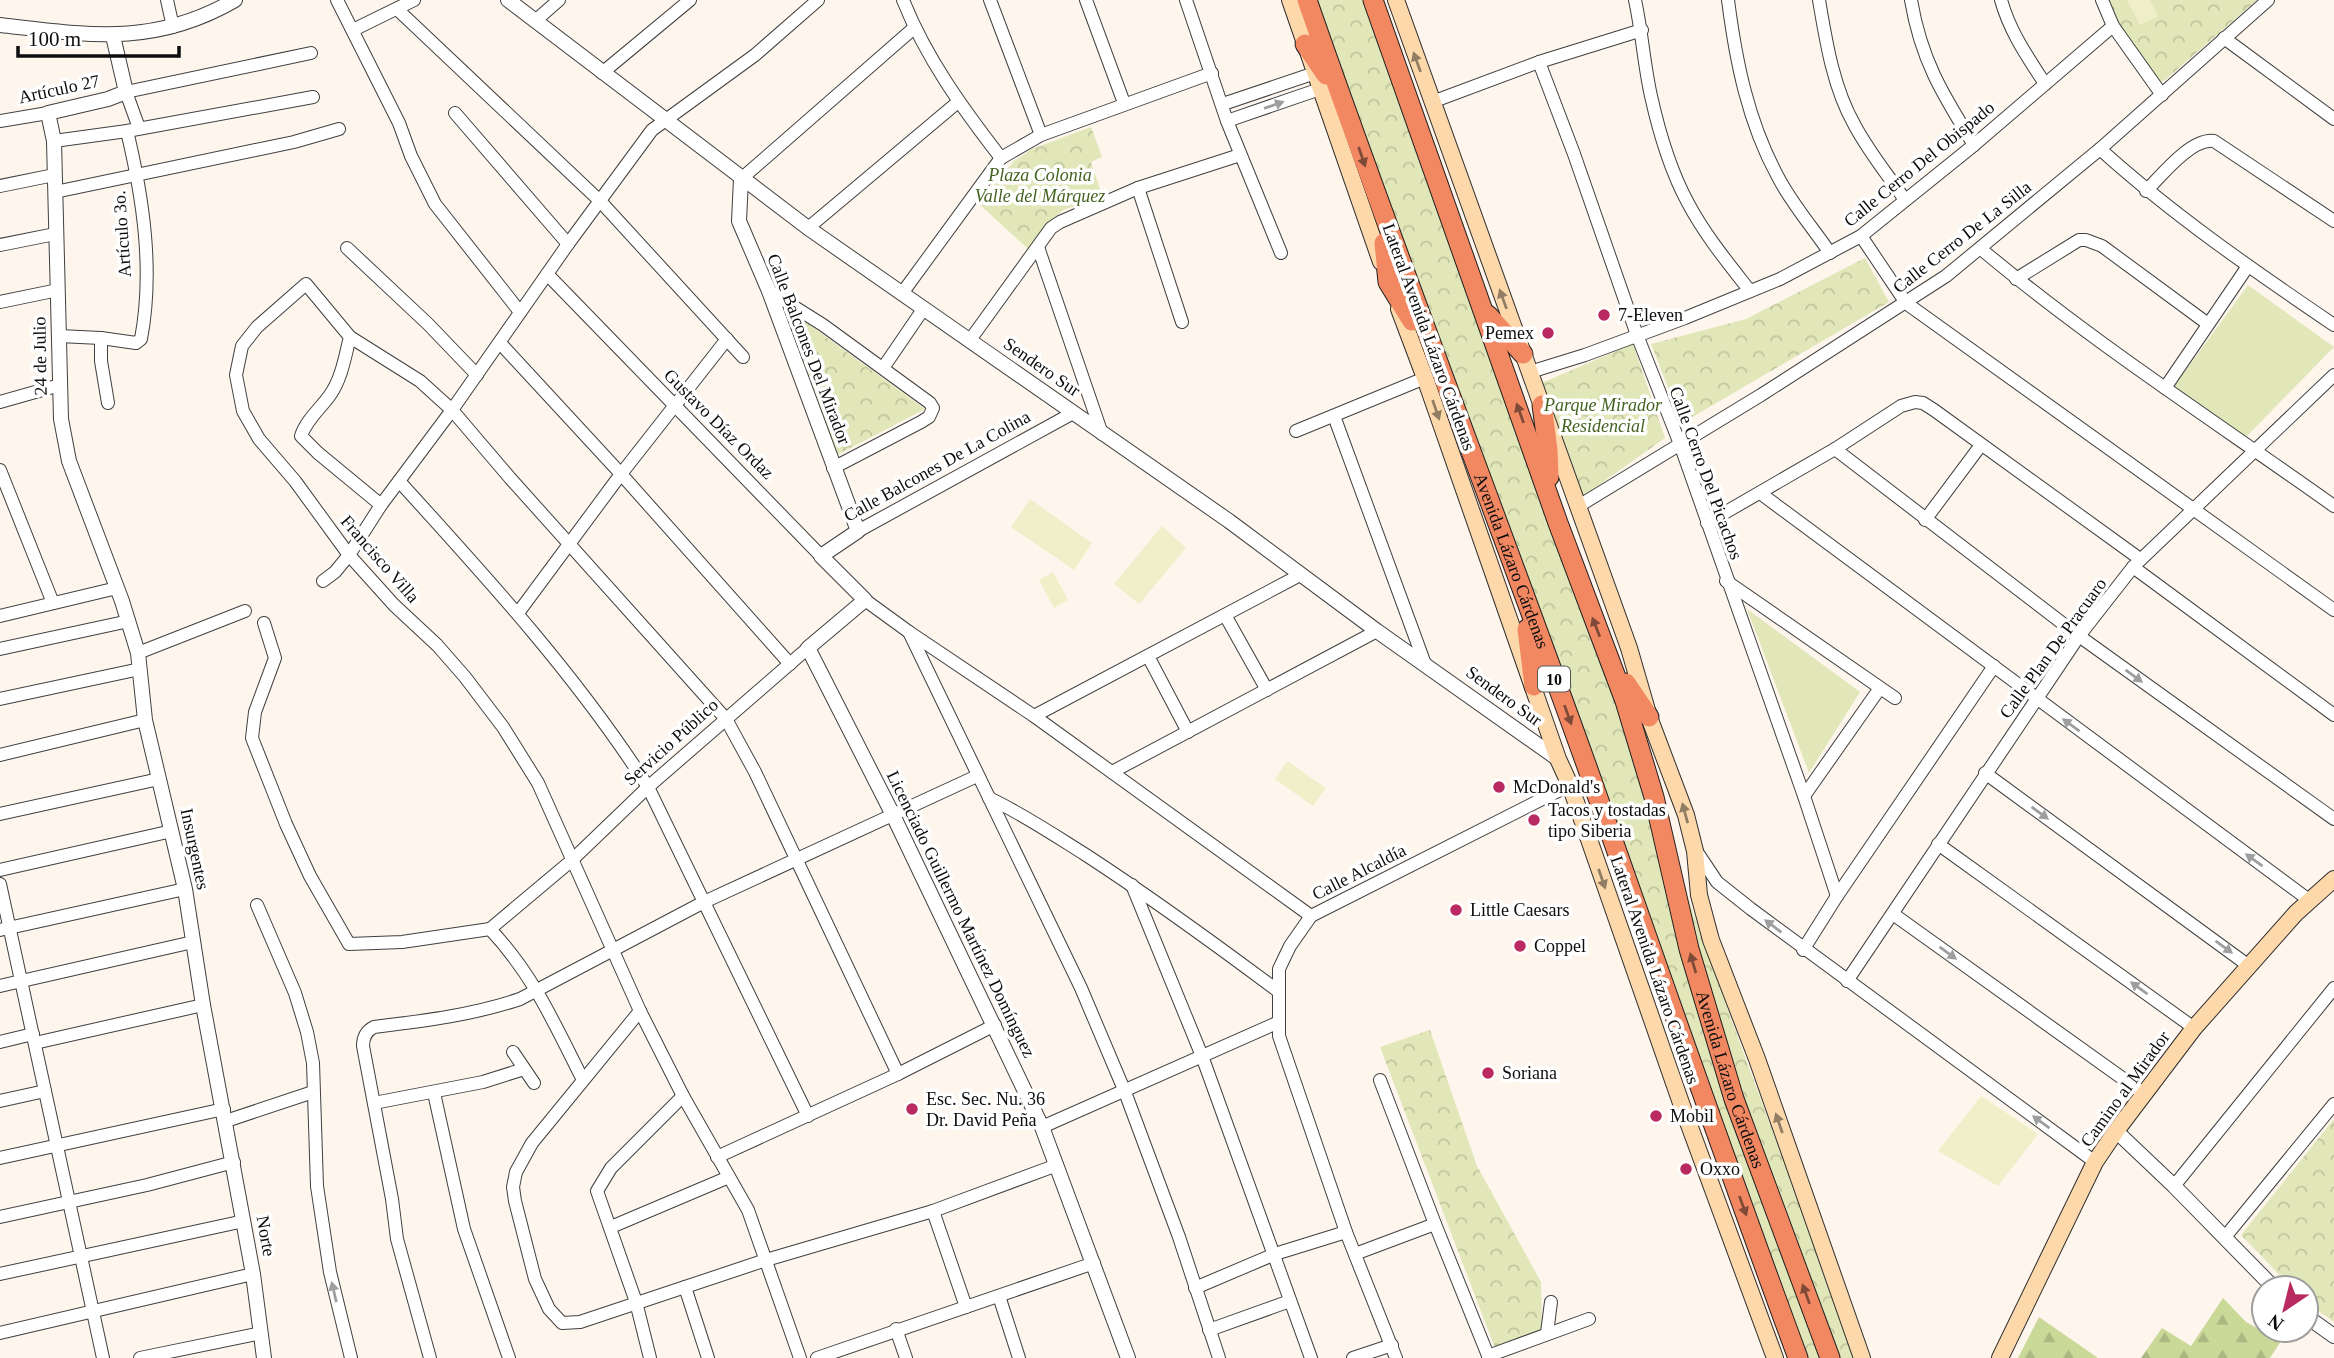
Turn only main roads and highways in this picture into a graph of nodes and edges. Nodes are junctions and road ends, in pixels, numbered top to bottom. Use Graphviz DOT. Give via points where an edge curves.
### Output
graph roads {
  1 [pos="1290,0"];
  2 [pos="1307,0"];
  3 [pos="1374,0"];
  4 [pos="1396,0"];
  5 [pos="1305,44"];
  6 [pos="1348,116"];
  7 [pos="1380,210"];
  8 [pos="1388,282"];
  9 [pos="1482,308"];
  10 [pos="1522,354"];
  11 [pos="1431,370"];
  12 [pos="1542,405"];
  13 [pos="1547,489"];
  14 [pos="1523,596"];
  15 [pos="1606,653"];
  16 [pos="1534,686"];
  17 [pos="1649,717"];
  18 [pos="2334,879"];
  19 [pos="1775,1358"];
  20 [pos="1798,1358"];
  21 [pos="1830,1358"];
  22 [pos="1862,1358"];
  23 [pos="2000,1358"];
  1 -- 5 [label="main road, Lateral Avenida Lázaro Cárdenas"];
  2 -- 6 [label="highway, Avenida Lázaro Cárdenas / 10"];
  3 -- 9 [label="highway, Avenida Lázaro Cárdenas"];
  10 -- 4 [label="main road, one-way"];
  5 -- 6 [label="highway"];
  5 -- 8 [label="main road, Lateral Avenida Lázaro Cárdenas"];
  6 -- 7 [label="highway, Avenida Lázaro Cárdenas / 10, one-way"];
  7 -- 8 [label="highway"];
  7 -- 11 [label="highway, Avenida Lázaro Cárdenas / 10"];
  8 -- 11 [label="highway"];
  9 -- 10 [label="highway"];
  13 -- 9 [label="highway, Avenida Lázaro Cárdenas, one-way"];
  10 -- 12 [label="main road"];
  11 -- 14 [label="highway, Avenida Lázaro Cárdenas / 10"];
  11 -- 16 [label="main road, Lateral Avenida Lázaro Cárdenas, one-way"];
  12 -- 13 [label="highway" via="1549,459"];
  12 -- 17 [label="main road"];
  15 -- 13 [label="highway, Avenida Lázaro Cárdenas, one-way"];
  14 -- 16 [label="highway"];
  14 -- 20 [label="highway, Avenida Lázaro Cárdenas / 10, one-way"];
  15 -- 17 [label="highway"];
  21 -- 15 [label="highway, Avenida Lázaro Cárdenas, one-way" via="1734,1099 1689,949 1647,773"];
  16 -- 19 [label="main road, Lateral Avenida Lázaro Cárdenas, one-way"];
  22 -- 17 [label="main road, one-way" via="1711,940 1699,895 1696,851 1681,797"];
  18 -- 23 [label="main road, Camino al Mirador" via="2309,900 2194,1028 2116,1131 2095,1162"];
}
